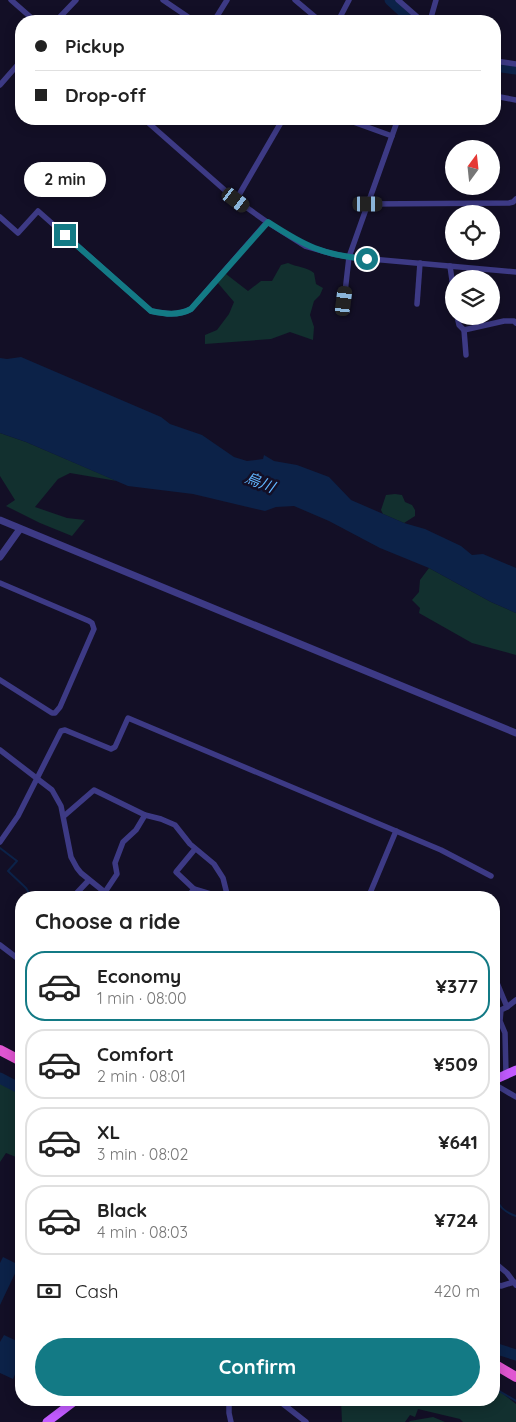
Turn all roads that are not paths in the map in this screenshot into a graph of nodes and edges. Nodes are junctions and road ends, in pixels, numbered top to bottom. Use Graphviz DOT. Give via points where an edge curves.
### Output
graph roads {
  1 [pos="10,0"];
  2 [pos="76,0"];
  3 [pos="163,0"];
  4 [pos="227,0"];
  5 [pos="295,0"];
  6 [pos="349,0"];
  7 [pos="398,0"];
  8 [pos="436,0"];
  9 [pos="28,15"];
  10 [pos="62,15"];
  11 [pos="185,15"];
  12 [pos="218,15"];
  13 [pos="313,15"];
  14 [pos="341,15"];
  15 [pos="415,15"];
  16 [pos="432,15"];
  17 [pos="501,62"];
  18 [pos="516,64"];
  19 [pos="15,68"];
  20 [pos="0,85"];
  21 [pos="501,97"];
  22 [pos="516,100"];
  23 [pos="153,125"];
  24 [pos="280,125"];
  25 [pos="362,125"];
  26 [pos="396,125"];
  27 [pos="392,136"];
  28 [pos="516,199"];
  29 [pos="236,200"];
  30 [pos="368,204"];
  31 [pos="0,217"];
  32 [pos="268,222"];
  33 [pos="349,257"];
  34 [pos="420,263"];
  35 [pos="450,266"];
  36 [pos="451,270"];
  37 [pos="516,272"];
  38 [pos="344,301"];
  39 [pos="417,304"];
  40 [pos="516,323"];
  41 [pos="458,325"];
  42 [pos="464,330"];
  43 [pos="466,355"];
  44 [pos="0,520"];
  45 [pos="20,529"];
  46 [pos="0,557"];
  47 [pos="0,583"];
  48 [pos="0,680"];
  49 [pos="516,733"];
  50 [pos="0,750"];
  51 [pos="37,779"];
  52 [pos="145,815"];
  53 [pos="64,816"];
  54 [pos="396,831"];
  55 [pos="0,842"];
  56 [pos="195,849"];
  57 [pos="491,876"];
  58 [pos="89,880"];
  59 [pos="194,889"];
  60 [pos="79,891"];
  61 [pos="104,891"];
  62 [pos="106,891"];
  63 [pos="201,891"];
  64 [pos="227,891"];
  65 [pos="371,891"];
  66 [pos="0,945"];
  67 [pos="15,955"];
  68 [pos="500,990"];
  69 [pos="516,1000"];
  70 [pos="507,1007"];
  71 [pos="0,1050"];
  72 [pos="15,1058"];
  73 [pos="516,1070"];
  74 [pos="506,1074"];
  75 [pos="500,1077"];
  76 [pos="500,1088"];
  77 [pos="516,1097"];
  78 [pos="500,1267"];
  79 [pos="515,1284"];
  80 [pos="500,1285"];
  81 [pos="500,1368"];
  82 [pos="516,1377"];
  83 [pos="68,1406"];
  84 [pos="228,1406"];
  85 [pos="286,1406"];
  86 [pos="46,1422"];
  87 [pos="231,1422"];
  88 [pos="306,1422"];
  1 -- 9 [label="street"];
  2 -- 10 [label="street"];
  3 -- 11 [label="street"];
  4 -- 12 [label="street"];
  5 -- 13 [label="street"];
  6 -- 14 [label="street"];
  7 -- 15 [label="street"];
  8 -- 16 [label="street"];
  17 -- 18 [label="street"];
  19 -- 20 [label="street"];
  21 -- 22 [label="street"];
  23 -- 29 [label="street"];
  24 -- 29 [label="street"];
  25 -- 27 [label="street"];
  26 -- 27 [label="street"];
  27 -- 30 [label="street"];
  28 -- 30 [label="street" via="509,203"];
  29 -- 32 [label="street"];
  30 -- 33 [label="street"];
  31 -- 32 [label="street" via="18,233 38,211 151,311 166,314 184,313 191,309"];
  32 -- 33 [label="street" via="305,246"];
  33 -- 34 [label="street"];
  33 -- 38 [label="street"];
  34 -- 35 [label="street"];
  34 -- 39 [label="street"];
  35 -- 36 [label="street"];
  35 -- 37 [label="street"];
  40 -- 42 [label="street" via="504,321"];
  41 -- 42 [label="street"];
  42 -- 43 [label="street"];
  44 -- 45 [label="street"];
  45 -- 46 [label="street"];
  45 -- 49 [label="street"];
  47 -- 48 [label="street" via="89,621 94,629 55,713"];
  50 -- 51 [label="street"];
  51 -- 53 [label="street" via="52,790"];
  51 -- 54 [label="street" via="61,731 112,750 128,718"];
  51 -- 55 [label="street"];
  52 -- 53 [label="street" via="94,790"];
  52 -- 56 [label="street" via="175,825"];
  52 -- 62 [label="street" via="123,842 115,863 117,874"];
  53 -- 58 [label="street" via="71,857"];
  54 -- 57 [label="street"];
  54 -- 65 [label="street"];
  56 -- 59 [label="street" via="176,872"];
  56 -- 64 [label="street" via="220,872"];
  58 -- 60 [label="street"];
  58 -- 61 [label="street"];
  59 -- 63 [label="street"];
  66 -- 67 [label="street"];
  68 -- 70 [label="street"];
  69 -- 70 [label="street"];
  70 -- 74 [label="street" via="501,1010 500,1021 505,1033"];
  71 -- 72 [label="highway"];
  73 -- 74 [label="main road"];
  74 -- 75 [label="main road"];
  76 -- 77 [label="street"];
  78 -- 79 [label="street"];
  79 -- 80 [label="street"];
  81 -- 82 [label="highway"];
  83 -- 86 [label="main road"];
  84 -- 87 [label="street"];
  85 -- 88 [label="street"];
}
